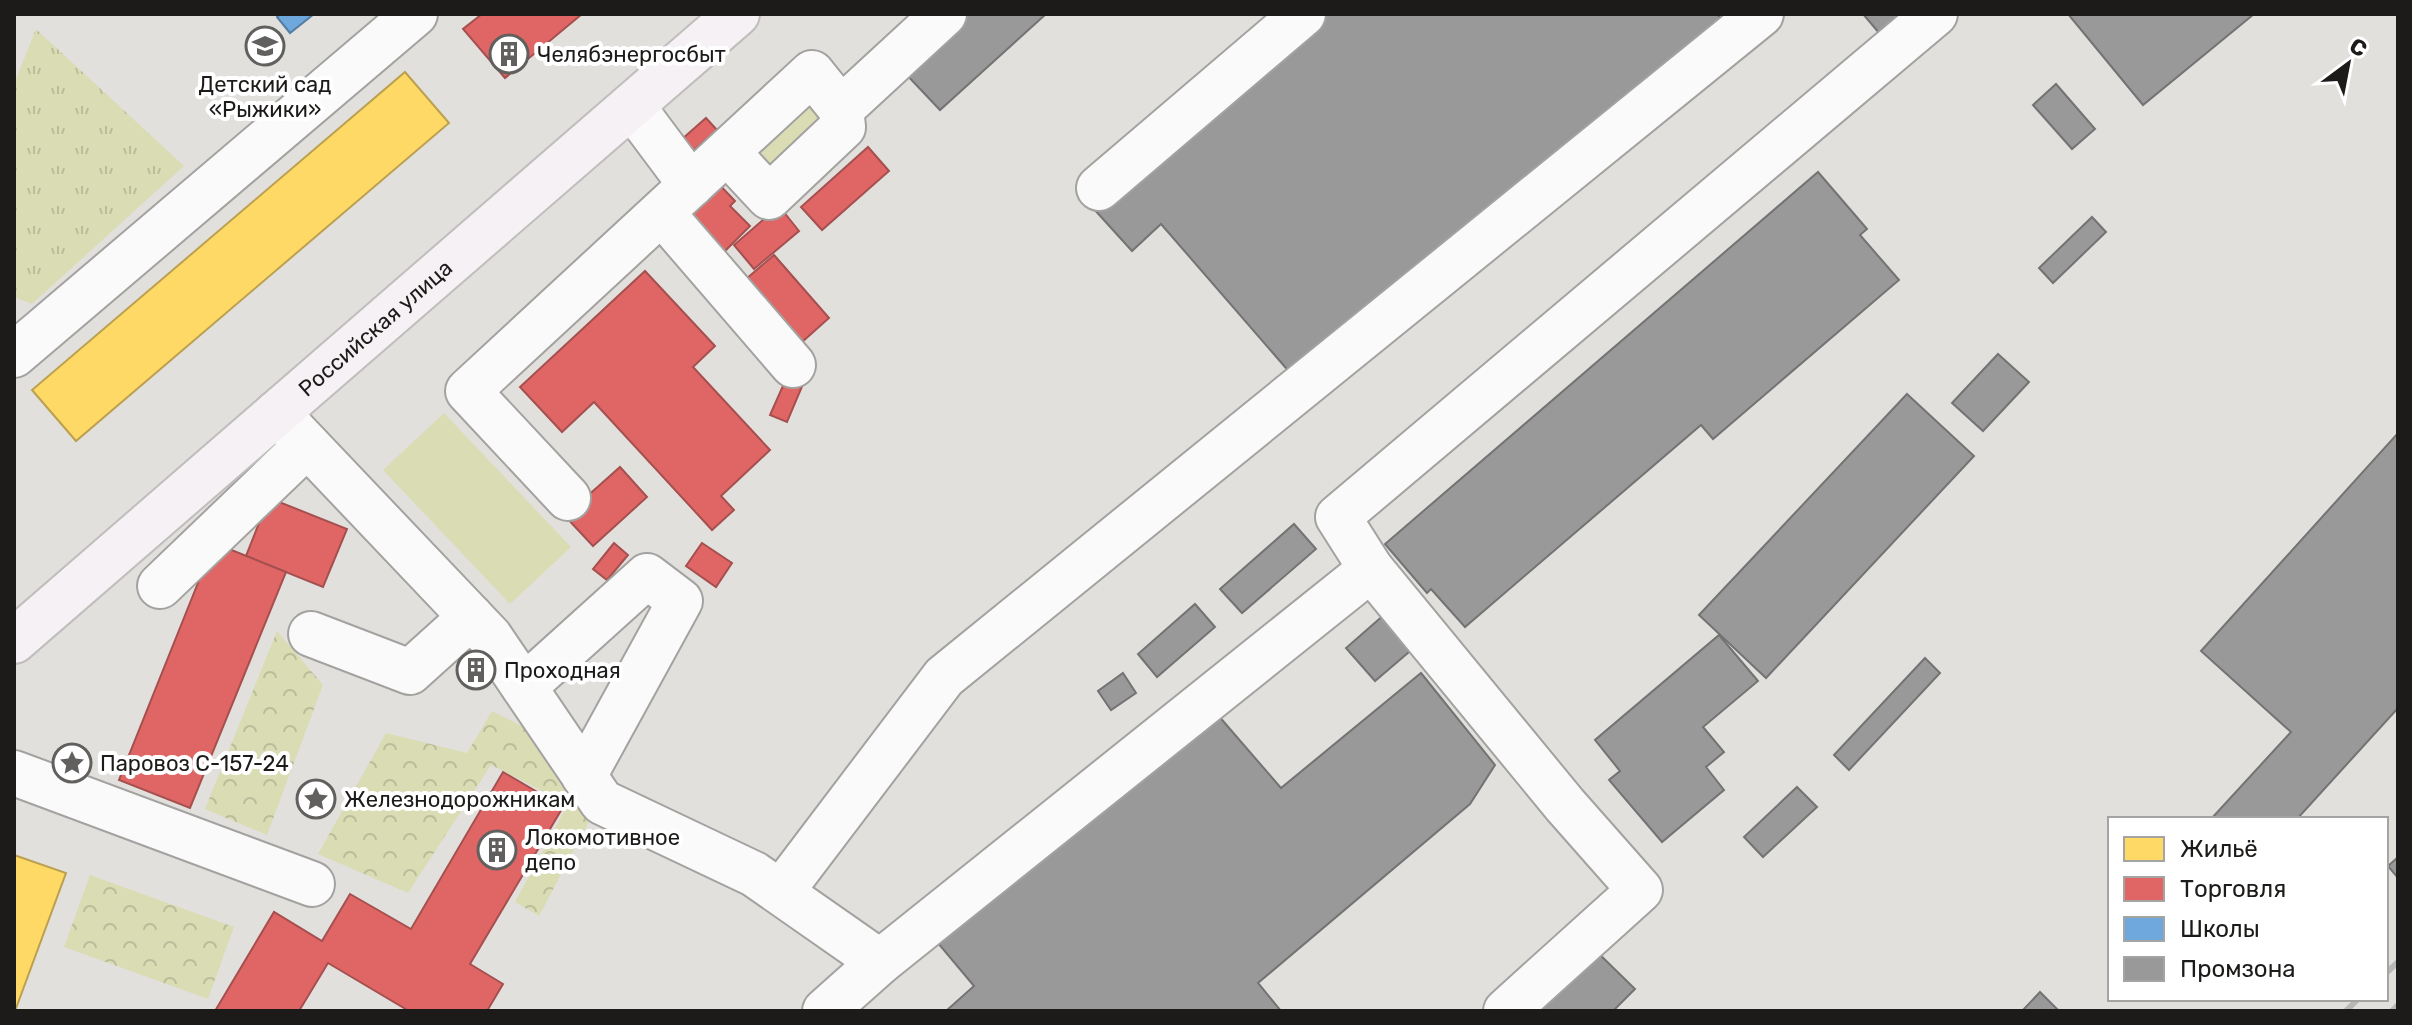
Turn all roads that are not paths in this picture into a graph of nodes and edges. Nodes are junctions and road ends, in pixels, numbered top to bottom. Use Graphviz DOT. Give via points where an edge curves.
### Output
graph roads {
  1 [pos="415,14"];
  2 [pos="737,14"];
  3 [pos="944,14"];
  4 [pos="1303,14"];
  5 [pos="1761,14"];
  6 [pos="1935,14"];
  7 [pos="632,106"];
  8 [pos="841,109"];
  9 [pos="728,153"];
  10 [pos="1099,188"];
  11 [pos="676,199"];
  12 [pos="14,355"];
  13 [pos="793,365"];
  14 [pos="277,413"];
  15 [pos="307,445"];
  16 [pos="568,498"];
  17 [pos="1371,569"];
  18 [pos="160,586"];
  19 [pos="471,617"];
  20 [pos="311,634"];
  21 [pos="14,641"];
  22 [pos="524,687"];
  23 [pos="14,773"];
  24 [pos="584,776"];
  25 [pos="312,884"];
  26 [pos="781,892"];
  27 [pos="880,962"];
  28 [pos="825,1011"];
  29 [pos="1506,1011"];
  1 -- 12 [label="lane"];
  2 -- 7 [label="main road, Российская улица"];
  3 -- 8 [label="lane"];
  4 -- 10 [label="lane"];
  5 -- 26 [label="lane" via="944,677"];
  6 -- 17 [label="lane" via="1338,517"];
  7 -- 11 [label="lane"];
  7 -- 14 [label="main road, Российская улица"];
  8 -- 9 [label="lane" via="812,73"];
  8 -- 9 [label="lane" via="843,127 769,197"];
  9 -- 11 [label="lane"];
  11 -- 13 [label="lane"];
  11 -- 16 [label="lane" via="468,391"];
  14 -- 15 [label="lane"];
  14 -- 21 [label="main road, Российская улица"];
  15 -- 18 [label="lane"];
  15 -- 19 [label="lane"];
  17 -- 27 [label="lane"];
  17 -- 29 [label="lane" via="1640,890"];
  19 -- 20 [label="lane" via="410,672"];
  19 -- 22 [label="lane"];
  22 -- 24 [label="lane"];
  22 -- 24 [label="lane" via="647,576 680,601"];
  23 -- 25 [label="lane"];
  24 -- 26 [label="lane" via="602,802"];
  26 -- 27 [label="lane"];
  27 -- 28 [label="lane"];
}
